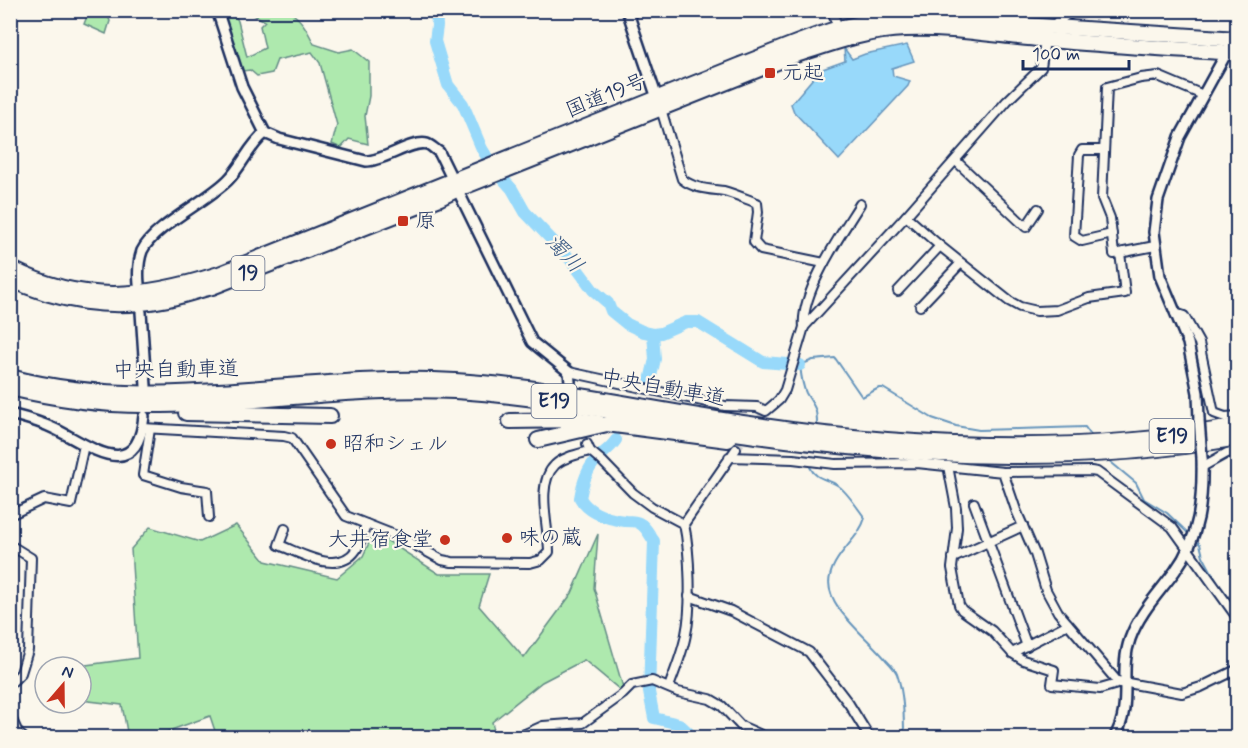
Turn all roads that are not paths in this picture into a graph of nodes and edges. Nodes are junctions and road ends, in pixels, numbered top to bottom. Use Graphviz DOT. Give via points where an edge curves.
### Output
graph roads {
  1 [pos="14,10"];
  2 [pos="216,10"];
  3 [pos="627,10"];
  4 [pos="832,10"];
  5 [pos="1072,10"];
  6 [pos="10,17"];
  7 [pos="1053,27"];
  8 [pos="840,34"];
  9 [pos="1045,40"];
  10 [pos="1235,42"];
  11 [pos="1203,95"];
  12 [pos="659,103"];
  13 [pos="265,133"];
  14 [pos="1104,150"];
  15 [pos="956,161"];
  16 [pos="454,185"];
  17 [pos="861,204"];
  18 [pos="1038,209"];
  19 [pos="906,216"];
  20 [pos="1112,234"];
  21 [pos="940,246"];
  22 [pos="1155,246"];
  23 [pos="1120,253"];
  24 [pos="824,262"];
  25 [pos="961,263"];
  26 [pos="10,267"];
  27 [pos="10,279"];
  28 [pos="139,284"];
  29 [pos="898,291"];
  30 [pos="920,306"];
  31 [pos="141,312"];
  32 [pos="1176,313"];
  33 [pos="804,327"];
  34 [pos="10,377"];
  35 [pos="570,377"];
  36 [pos="146,386"];
  37 [pos="10,388"];
  38 [pos="10,395"];
  39 [pos="10,414"];
  40 [pos="144,416"];
  41 [pos="330,416"];
  42 [pos="1238,416"];
  43 [pos="510,421"];
  44 [pos="607,424"];
  45 [pos="1238,426"];
  46 [pos="147,428"];
  47 [pos="1238,438"];
  48 [pos="538,440"];
  49 [pos="84,445"];
  50 [pos="1093,448"];
  51 [pos="736,449"];
  52 [pos="867,449"];
  53 [pos="1238,451"];
  54 [pos="729,457"];
  55 [pos="1202,462"];
  56 [pos="948,466"];
  57 [pos="1003,472"];
  58 [pos="974,503"];
  59 [pos="10,515"];
  60 [pos="209,517"];
  61 [pos="366,524"];
  62 [pos="684,524"];
  63 [pos="1023,526"];
  64 [pos="285,529"];
  65 [pos="988,542"];
  66 [pos="10,545"];
  67 [pos="1190,547"];
  68 [pos="953,558"];
  69 [pos="689,596"];
  70 [pos="1238,620"];
  71 [pos="1068,624"];
  72 [pos="1027,646"];
  73 [pos="1012,653"];
  74 [pos="1238,669"];
  75 [pos="1123,682"];
  76 [pos="10,684"];
  77 [pos="669,687"];
  78 [pos="10,715"];
  79 [pos="24,738"];
  80 [pos="516,738"];
  81 [pos="768,738"];
  82 [pos="870,738"];
  83 [pos="1114,738"];
  1 -- 6 [label="street"];
  2 -- 13 [label="street" via="242,87"];
  3 -- 12 [label="street"];
  4 -- 8 [label="street"];
  5 -- 7 [label="street"];
  7 -- 8 [label="highway, 国道19号 / 19" via="886,20"];
  7 -- 10 [label="highway, 国道19号 / 19"];
  8 -- 9 [label="highway, 国道19号 / 19" via="950,30"];
  8 -- 12 [label="highway, 国道19号 / 19" via="755,70"];
  9 -- 10 [label="highway, 国道19号 / 19"];
  9 -- 15 [label="street" via="1041,68"];
  10 -- 11 [label="street"];
  11 -- 14 [label="street" via="1158,76 1107,87"];
  11 -- 22 [label="street" via="1180,137 1158,200"];
  12 -- 16 [label="highway, 国道19号 / 19"];
  12 -- 24 [label="street" via="682,179 704,189 757,202 754,242 761,249"];
  13 -- 16 [label="street" via="366,161 428,144 439,152"];
  13 -- 28 [label="street" via="217,190 150,239 140,256"];
  14 -- 20 [label="street" via="1102,198"];
  14 -- 20 [label="street" via="1082,150 1079,155 1074,236 1082,241"];
  15 -- 18 [label="street" via="1026,227"];
  15 -- 19 [label="street"];
  16 -- 26 [label="highway, 国道19号 / 19" via="219,274 147,293 93,293 44,282"];
  16 -- 27 [label="highway, 国道19号 / 19" via="440,198 240,276 165,300 95,303 46,293"];
  16 -- 35 [label="street" via="532,342"];
  17 -- 24 [label="street"];
  19 -- 21 [label="street"];
  19 -- 33 [label="street"];
  20 -- 23 [label="street" via="1114,254"];
  21 -- 25 [label="street"];
  21 -- 29 [label="street"];
  22 -- 23 [label="street"];
  22 -- 32 [label="street" via="1160,276"];
  23 -- 25 [label="street" via="1125,293 1089,298 1058,310 1020,307"];
  24 -- 33 [label="street" via="802,315"];
  25 -- 30 [label="street"];
  31 -- 36 [label="street"];
  32 -- 42 [label="street" via="1184,316 1199,343 1214,413"];
  32 -- 55 [label="street, bridge" via="1188,343 1198,393"];
  33 -- 35 [label="street" via="779,400 766,411"];
  34 -- 50 [label="highway, 中央自動車道 / E19" via="75,390 152,395 356,381 452,381 552,391 748,424 867,439"];
  37 -- 52 [label="highway, 中央自動車道 / E19" via="71,400 151,405 358,392 452,391 550,401 755,436"];
  38 -- 41 [label="highway" via="113,411"];
  39 -- 49 [label="street" via="48,426"];
  40 -- 46 [label="street"];
  43 -- 44 [label="highway" via="580,420"];
  44 -- 48 [label="highway"];
  44 -- 52 [label="highway" via="770,445"];
  45 -- 50 [label="highway, 中央自動車道 / E19" via="1107,442"];
  46 -- 49 [label="street" via="138,443 123,454 106,455"];
  46 -- 60 [label="street" via="143,475 207,491"];
  46 -- 61 [label="street" via="292,438 341,511"];
  47 -- 50 [label="highway, 中央自動車道 / E19" via="1117,452"];
  49 -- 59 [label="street" via="72,504 44,499"];
  50 -- 52 [label="highway, 中央自動車道 / E19" via="987,456"];
  51 -- 54 [label="street"];
  53 -- 55 [label="street"];
  54 -- 56 [label="street"];
  54 -- 62 [label="street"];
  55 -- 67 [label="street" via="1202,495"];
  56 -- 57 [label="street"];
  56 -- 68 [label="street" via="956,508"];
  57 -- 63 [label="street"];
  57 -- 67 [label="street" via="1097,472 1163,519"];
  58 -- 65 [label="street"];
  61 -- 62 [label="street" via="446,561 541,560 549,552 546,479 555,465 588,448 633,493"];
  61 -- 64 [label="street" via="355,552 334,563 279,545"];
  62 -- 69 [label="street"];
  63 -- 65 [label="street"];
  63 -- 71 [label="street" via="1046,590"];
  65 -- 68 [label="street"];
  65 -- 72 [label="street"];
  66 -- 76 [label="street" via="31,558 28,650 21,673"];
  67 -- 70 [label="street"];
  67 -- 75 [label="street" via="1135,626"];
  68 -- 73 [label="street" via="959,605"];
  69 -- 77 [label="street" via="687,633"];
  69 -- 82 [label="street" via="731,611 809,652"];
  71 -- 72 [label="street"];
  71 -- 75 [label="street" via="1112,677"];
  72 -- 73 [label="street"];
  73 -- 75 [label="street" via="1054,670 1052,684 1100,689"];
  74 -- 75 [label="street" via="1182,693"];
  75 -- 83 [label="street" via="1124,717"];
  77 -- 80 [label="street" via="652,681 632,685 583,723 543,726"];
  77 -- 81 [label="street" via="710,699 741,726"];
  78 -- 79 [label="street"];
}
